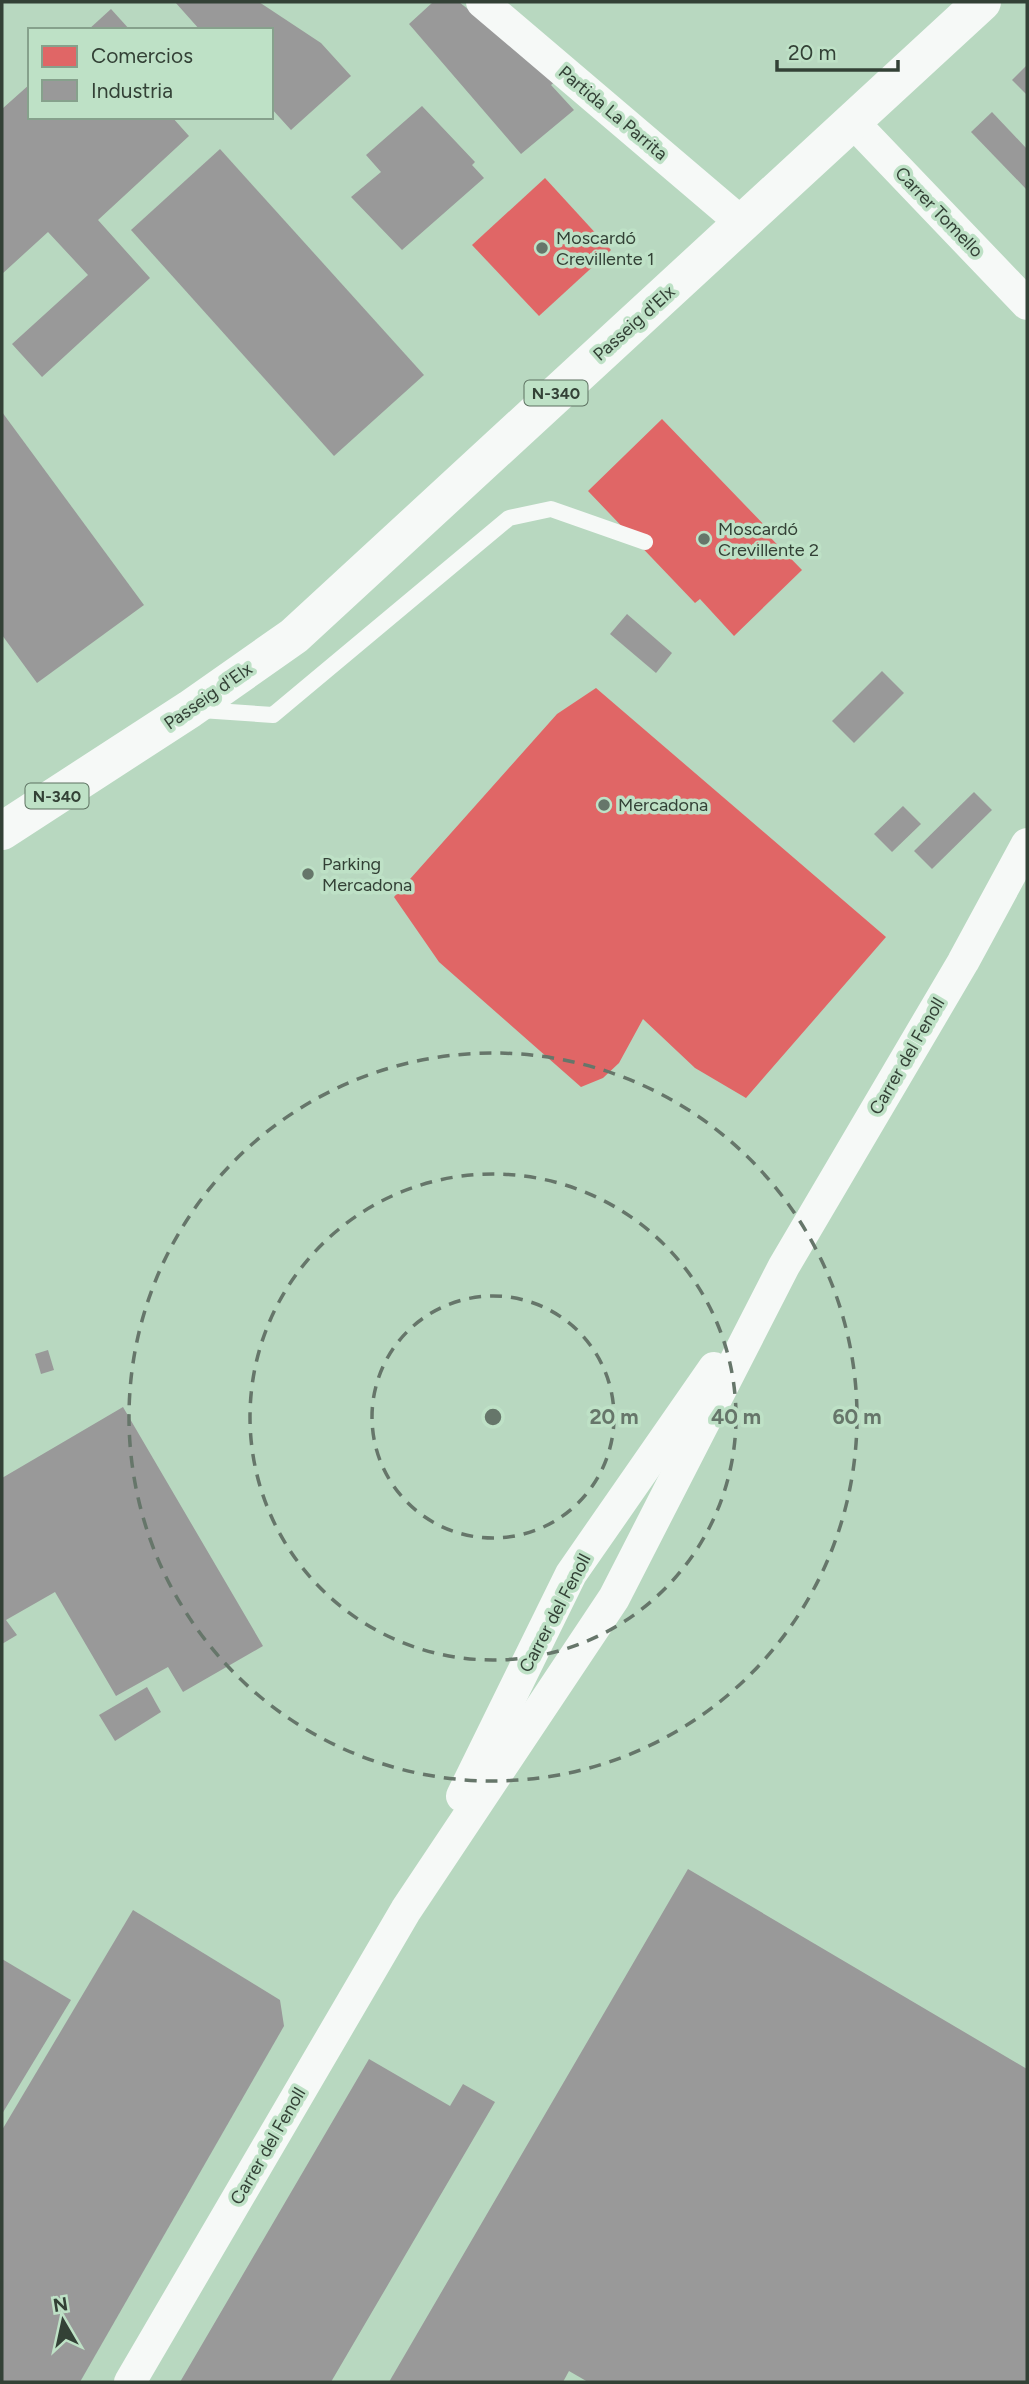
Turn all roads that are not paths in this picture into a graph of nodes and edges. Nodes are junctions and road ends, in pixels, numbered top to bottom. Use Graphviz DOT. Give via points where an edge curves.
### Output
graph roads {
  1 [pos="482,2"];
  2 [pos="982,2"];
  3 [pos="851,120"];
  4 [pos="743,224"];
  5 [pos="1027,304"];
  6 [pos="645,542"];
  7 [pos="190,709"];
  8 [pos="111,760"];
  9 [pos="2,810"];
  10 [pos="2,831"];
  11 [pos="1027,844"];
  12 [pos="784,1266"];
  13 [pos="406,1910"];
  14 [pos="130,2382"];
  1 -- 4 [label="street, Partida La Parrita"];
  2 -- 3 [label="highway, Passeig d'Elx / N-340"];
  3 -- 4 [label="highway, Passeig d'Elx / N-340"];
  3 -- 5 [label="street, Carrer Tomello"];
  4 -- 7 [label="highway, Passeig d'Elx / N-340" via="294,636"];
  6 -- 7 [label="lane" via="551,509 509,518 274,715"];
  7 -- 8 [label="highway, Passeig d'Elx / N-340"];
  8 -- 9 [label="highway, Passeig d'Elx / N-340"];
  8 -- 10 [label="highway, Passeig d'Elx / N-340"];
  11 -- 12 [label="street, Carrer del Fenoll"];
  12 -- 13 [label="street, Carrer del Fenoll" via="614,1598"];
  12 -- 13 [label="street, Carrer del Fenoll" via="572,1574"];
  13 -- 14 [label="street, Carrer del Fenoll"];
}
